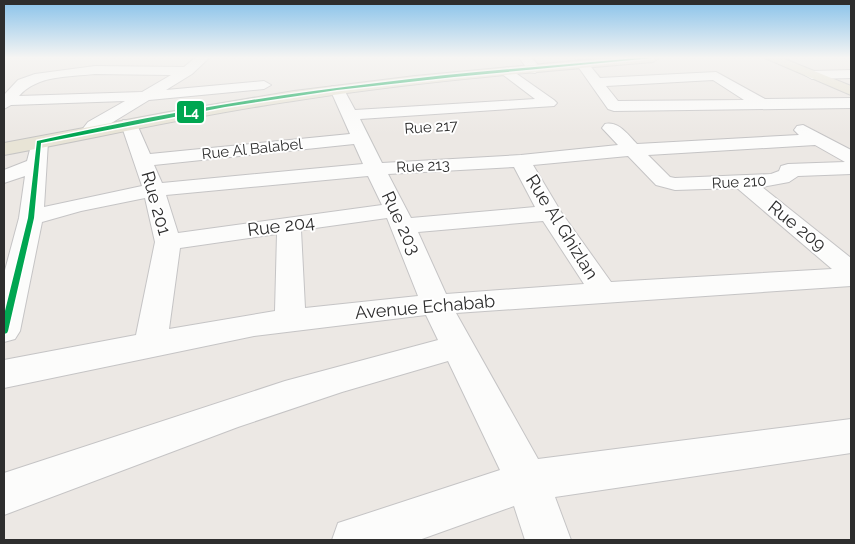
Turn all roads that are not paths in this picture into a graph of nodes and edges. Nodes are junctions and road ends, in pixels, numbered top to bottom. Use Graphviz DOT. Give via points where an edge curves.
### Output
graph roads {
  1 [pos="24,83"];
  2 [pos="165,83"];
  3 [pos="232,83"];
  4 [pos="391,83"];
  5 [pos="524,83"];
  6 [pos="598,83"];
  7 [pos="728,83"];
  8 [pos="832,83"];
  9 [pos="338,89"];
  10 [pos="851,91"];
  11 [pos="144,96"];
  12 [pos="7,98"];
  13 [pos="851,102"];
  14 [pos="760,103"];
  15 [pos="504,107"];
  16 [pos="512,122"];
  17 [pos="129,124"];
  18 [pos="612,128"];
  19 [pos="362,129"];
  20 [pos="90,131"];
  21 [pos="851,138"];
  22 [pos="820,140"];
  23 [pos="747,142"];
  24 [pos="4,149"];
  25 [pos="632,150"];
  26 [pos="39,153"];
  27 [pos="851,158"];
  28 [pos="144,160"];
  29 [pos="521,161"];
  30 [pos="851,168"];
  31 [pos="376,169"];
  32 [pos="788,170"];
  33 [pos="4,177"];
  34 [pos="743,182"];
  35 [pos="154,190"];
  36 [pos="550,213"];
  37 [pos="31,218"];
  38 [pos="399,218"];
  39 [pos="289,226"];
  40 [pos="168,242"];
  41 [pos="851,271"];
  42 [pos="851,277"];
  43 [pos="604,293"];
  44 [pos="436,304"];
  45 [pos="290,320"];
  46 [pos="4,331"];
  47 [pos="150,344"];
  48 [pos="458,347"];
  49 [pos="4,374"];
  50 [pos="851,436"];
  51 [pos="527,481"];
  52 [pos="4,494"];
  53 [pos="355,540"];
  54 [pos="548,540"];
  1 -- 12 [label="street"];
  2 -- 11 [label="street"];
  3 -- 11 [label="street"];
  4 -- 9 [label="main road"];
  5 -- 15 [label="street, Rue Al Balabel" via="549,102"];
  6 -- 14 [label="street" via="615,106"];
  7 -- 14 [label="street"];
  8 -- 10 [label="main road"];
  9 -- 17 [label="main road"];
  9 -- 19 [label="street, Rue 203"];
  11 -- 12 [label="street"];
  11 -- 20 [label="street"];
  13 -- 14 [label="street"];
  14 -- 22 [label="street"];
  15 -- 16 [label="street" via="514,119"];
  15 -- 19 [label="street, Rue Al Balabel"];
  17 -- 20 [label="main road"];
  17 -- 28 [label="street, Rue 201"];
  18 -- 25 [label="street, Rue 210"];
  19 -- 28 [label="street, Rue Al Balabel"];
  19 -- 31 [label="street, Rue 203"];
  20 -- 26 [label="main road"];
  21 -- 22 [label="street, Rue 213"];
  22 -- 23 [label="street, Rue 213"];
  22 -- 27 [label="street"];
  23 -- 25 [label="street, Rue 213"];
  23 -- 32 [label="street"];
  24 -- 26 [label="main road"];
  25 -- 29 [label="street, Rue 213"];
  25 -- 34 [label="street, Rue 210" via="663,181 669,183"];
  26 -- 33 [label="street"];
  26 -- 37 [label="street"];
  28 -- 35 [label="street, Rue 201"];
  29 -- 31 [label="street, Rue 213"];
  29 -- 36 [label="street, Rue Al Ghizlan"];
  30 -- 32 [label="street, Rue 210"];
  31 -- 35 [label="street, Rue 213"];
  31 -- 38 [label="street, Rue 203"];
  32 -- 34 [label="street, Rue 210" via="790,173 782,178"];
  34 -- 41 [label="street, Rue 209"];
  35 -- 37 [label="street, Rue 213"];
  35 -- 40 [label="street, Rue 201"];
  36 -- 38 [label="street, Rue 204"];
  36 -- 43 [label="street, Rue Al Ghizlan"];
  37 -- 46 [label="street"];
  38 -- 39 [label="street, Rue 204"];
  38 -- 44 [label="street, Rue 203"];
  39 -- 40 [label="street, Rue 204"];
  39 -- 45 [label="street"];
  40 -- 47 [label="street, Rue 201"];
  42 -- 43 [label="street, Avenue Echabab"];
  43 -- 44 [label="street, Avenue Echabab"];
  44 -- 45 [label="street, Avenue Echabab"];
  44 -- 48 [label="street, Rue 203"];
  45 -- 47 [label="street, Avenue Echabab"];
  47 -- 49 [label="street, Avenue Echabab"];
  48 -- 51 [label="street, Rue 203"];
  48 -- 52 [label="street" via="371,369"];
  50 -- 51 [label="street"];
  51 -- 53 [label="street"];
  51 -- 54 [label="street, Rue 203"];
}
